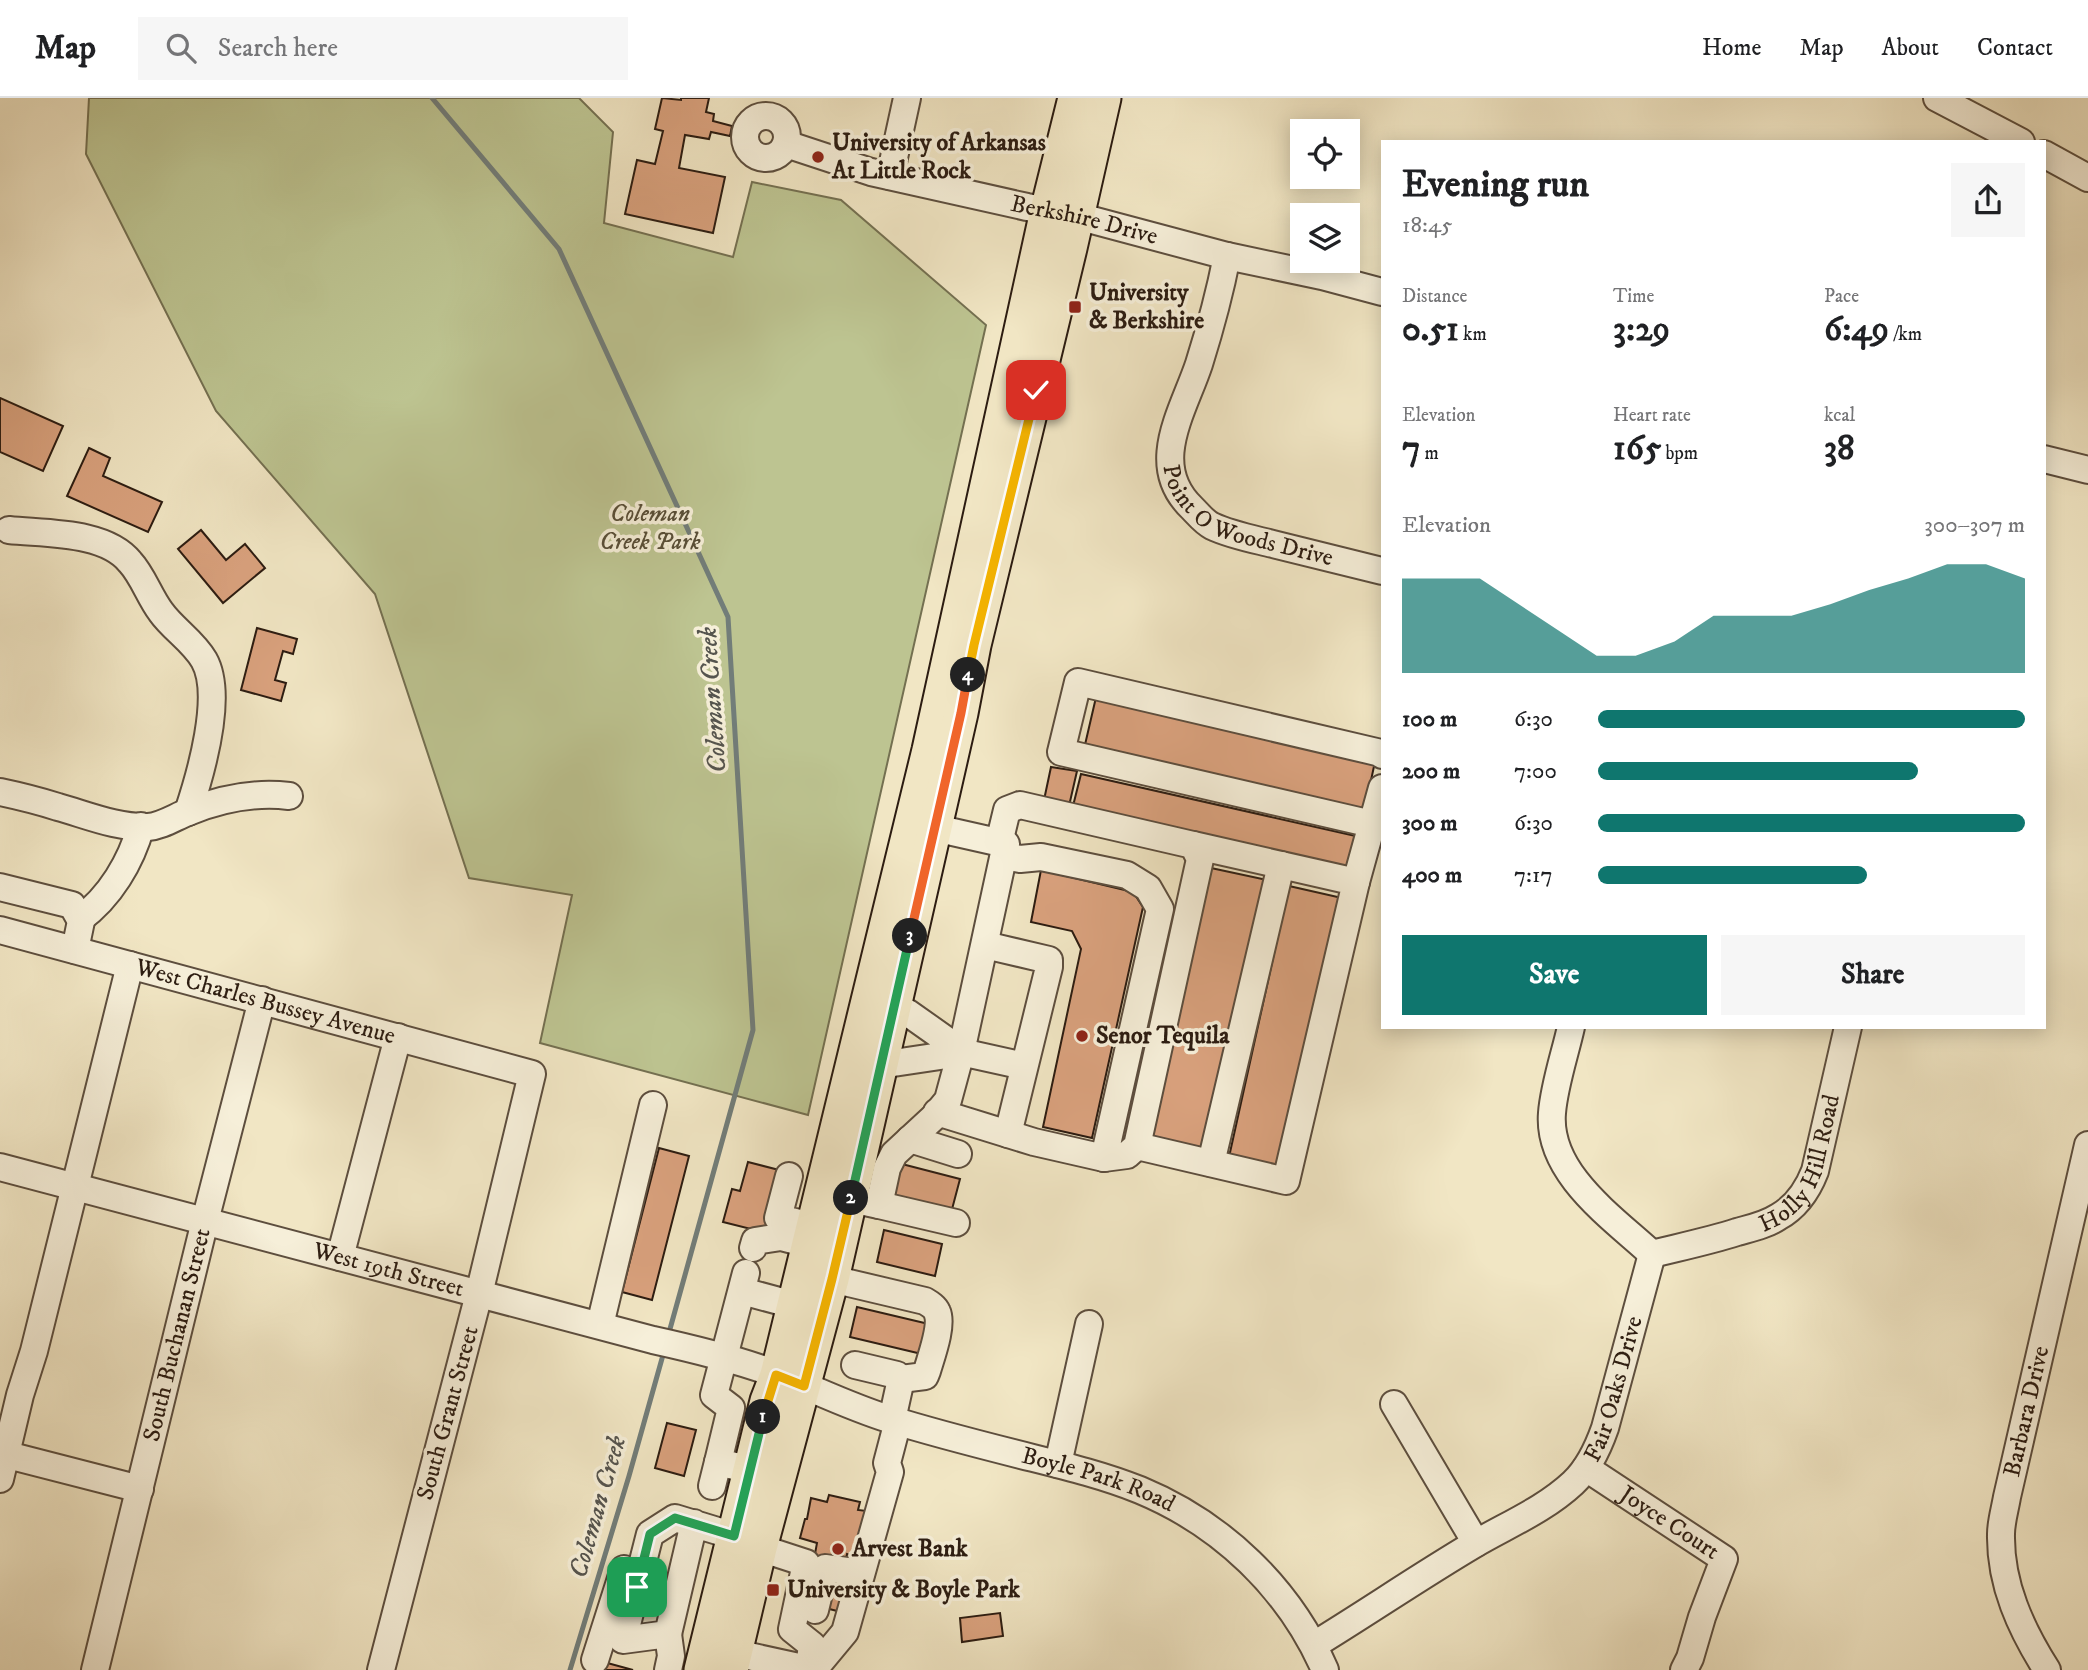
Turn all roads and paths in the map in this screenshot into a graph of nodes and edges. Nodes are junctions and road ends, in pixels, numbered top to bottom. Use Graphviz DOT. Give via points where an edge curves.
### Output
graph roads {
  1 [pos="908,98"];
  2 [pos="1075,98"];
  3 [pos="1104,98"];
  4 [pos="1937,98"];
  5 [pos="2017,140"];
  6 [pos="786,144"];
  7 [pos="2046,155"];
  8 [pos="890,176"];
  9 [pos="2088,178"];
  10 [pos="1062,214"];
  11 [pos="1227,256"];
  12 [pos="1381,292"];
  13 [pos="2046,460"];
  14 [pos="2088,470"];
  15 [pos="3,524"];
  16 [pos="1381,571"];
  17 [pos="1381,753"];
  18 [pos="0,792"];
  19 [pos="1381,792"];
  20 [pos="289,796"];
  21 [pos="188,812"];
  22 [pos="1372,824"];
  23 [pos="141,826"];
  24 [pos="934,828"];
  25 [pos="1193,845"];
  26 [pos="1002,849"];
  27 [pos="1281,865"];
  28 [pos="1356,882"];
  29 [pos="0,887"];
  30 [pos="80,919"];
  31 [pos="0,930"];
  32 [pos="985,945"];
  33 [pos="75,950"];
  34 [pos="130,965"];
  35 [pos="262,1000"];
  36 [pos="893,1007"];
  37 [pos="1571,1029"];
  38 [pos="1848,1029"];
  39 [pos="398,1037"];
  40 [pos="956,1051"];
  41 [pos="880,1065"];
  42 [pos="1024,1066"];
  43 [pos="532,1074"];
  44 [pos="653,1105"];
  45 [pos="937,1112"];
  46 [pos="1008,1134"];
  47 [pos="911,1139"];
  48 [pos="2088,1145"];
  49 [pos="1137,1146"];
  50 [pos="958,1154"];
  51 [pos="1104,1158"];
  52 [pos="1211,1163"];
  53 [pos="0,1167"];
  54 [pos="789,1176"];
  55 [pos="74,1186"];
  56 [pos="865,1202"];
  57 [pos="205,1221"];
  58 [pos="956,1223"];
  59 [pos="810,1235"];
  60 [pos="1652,1254"];
  61 [pos="340,1257"];
  62 [pos="747,1270"];
  63 [pos="832,1279"];
  64 [pos="479,1294"];
  65 [pos="794,1305"];
  66 [pos="600,1325"];
  67 [pos="1089,1325"];
  68 [pos="725,1358"];
  69 [pos="855,1364"];
  70 [pos="901,1378"];
  71 [pos="790,1380"];
  72 [pos="1394,1404"];
  73 [pos="895,1421"];
  74 [pos="2,1462"];
  75 [pos="1058,1464"];
  76 [pos="1586,1468"];
  77 [pos="751,1470"];
  78 [pos="140,1489"];
  79 [pos="667,1521"];
  80 [pos="747,1542"];
  81 [pos="1476,1543"];
  82 [pos="668,1634"];
  83 [pos="1314,1645"];
  84 [pos="812,1656"];
  85 [pos="595,1660"];
  86 [pos="733,1661"];
  87 [pos="95,1670"];
  88 [pos="381,1670"];
  89 [pos="668,1670"];
  90 [pos="701,1670"];
  91 [pos="1325,1670"];
  92 [pos="1684,1670"];
  93 [pos="2047,1670"];
  1 -- 8 [label="street"];
  2 -- 10 [label="main road"];
  3 -- 10 [label="main road"];
  4 -- 5 [label="street"];
  6 -- 8 [label="street, Berkshire Drive"];
  7 -- 9 [label="street"];
  8 -- 10 [label="street, Berkshire Drive"];
  10 -- 11 [label="street, Berkshire Drive"];
  10 -- 24 [label="main road"];
  10 -- 59 [label="main road"];
  11 -- 12 [label="street, Berkshire Drive"];
  11 -- 16 [label="street, Point O Woods Drive" via="1198,365 1174,427 1170,451 1177,489 1212,526"];
  13 -- 14 [label="street"];
  15 -- 21 [label="street" via="95,541 123,554 161,613 204,660 211,684 210,717 200,778"];
  17 -- 22 [label="street" via="1078,682 1061,752"];
  18 -- 23 [label="street" via="95,819"];
  19 -- 22 [label="street"];
  20 -- 21 [label="street" via="239,797"];
  21 -- 23 [label="street"];
  22 -- 28 [label="street"];
  23 -- 30 [label="street" via="119,877 102,901"];
  24 -- 26 [label="street"];
  24 -- 36 [label="main road"];
  25 -- 26 [label="street" via="1020,805 1007,810"];
  25 -- 27 [label="street"];
  25 -- 49 [label="street" via="1200,859"];
  26 -- 32 [label="street"];
  26 -- 51 [label="street" via="1020,859 1041,857 1127,875 1148,888 1160,909"];
  27 -- 28 [label="street"];
  27 -- 52 [label="street"];
  28 -- 52 [label="street" via="1286,1181"];
  29 -- 30 [label="street" via="72,905"];
  30 -- 33 [label="street"];
  31 -- 33 [label="street, West Charles Bussey Avenue"];
  32 -- 40 [label="street"];
  32 -- 42 [label="street" via="1049,960"];
  33 -- 34 [label="street, West Charles Bussey Avenue"];
  34 -- 35 [label="street, West Charles Bussey Avenue"];
  34 -- 55 [label="street"];
  35 -- 39 [label="street, West Charles Bussey Avenue"];
  35 -- 57 [label="street, South Buchanan Street"];
  36 -- 40 [label="street" via="908,1013"];
  36 -- 41 [label="main road"];
  37 -- 60 [label="street" via="1552,1112 1555,1144 1568,1172"];
  38 -- 60 [label="street, Holly Hill Road" via="1815,1171 1801,1197 1762,1225"];
  39 -- 43 [label="street, West Charles Bussey Avenue"];
  39 -- 61 [label="street"];
  40 -- 41 [label="street"];
  40 -- 42 [label="street"];
  40 -- 45 [label="street" via="948,1100"];
  41 -- 56 [label="main road"];
  42 -- 46 [label="street"];
  43 -- 64 [label="street, South Grant Street"];
  44 -- 66 [label="street"];
  45 -- 46 [label="street"];
  45 -- 47 [label="street"];
  46 -- 51 [label="street"];
  47 -- 50 [label="street"];
  47 -- 56 [label="street" via="894,1154"];
  48 -- 93 [label="street, Barbara Drive" via="2001,1533 2003,1565 2014,1607"];
  49 -- 51 [label="street" via="1127,1155"];
  49 -- 52 [label="street"];
  53 -- 55 [label="street, West 19th Street"];
  54 -- 59 [label="street" via="778,1218"];
  55 -- 57 [label="street, West 19th Street"];
  55 -- 74 [label="street"];
  56 -- 58 [label="street"];
  56 -- 63 [label="main road"];
  57 -- 61 [label="street, West 19th Street"];
  57 -- 78 [label="street, South Buchanan Street"];
  59 -- 62 [label="street" via="755,1241"];
  59 -- 65 [label="main road"];
  60 -- 76 [label="street, Fair Oaks Drive" via="1605,1428"];
  61 -- 64 [label="street, West 19th Street"];
  62 -- 65 [label="street"];
  62 -- 68 [label="street"];
  63 -- 70 [label="street" via="925,1301 935,1308 939,1323 928,1370 925,1376"];
  63 -- 71 [label="main road"];
  64 -- 66 [label="street, West 19th Street"];
  64 -- 88 [label="street, South Grant Street"];
  65 -- 71 [label="main road"];
  66 -- 68 [label="street, West 19th Street"];
  67 -- 75 [label="street"];
  68 -- 71 [label="street, West 19th Street"];
  68 -- 77 [label="street" via="714,1395 732,1408 715,1474"];
  69 -- 70 [label="street"];
  70 -- 73 [label="street"];
  71 -- 73 [label="street, Boyle Park Road"];
  71 -- 77 [label="main road" via="767,1401"];
  71 -- 80 [label="main road"];
  72 -- 81 [label="street"];
  73 -- 75 [label="street, Boyle Park Road"];
  73 -- 84 [label="street" via="887,1463 890,1472"];
  74 -- 78 [label="street"];
  75 -- 83 [label="street, Boyle Park Road" via="1139,1490 1212,1529 1275,1588"];
  76 -- 81 [label="street, Fair Oaks Drive" via="1539,1508"];
  76 -- 92 [label="street, Joyce Court" via="1724,1559"];
  77 -- 80 [label="main road"];
  78 -- 87 [label="street, South Buchanan Street"];
  79 -- 80 [label="street"];
  79 -- 82 [label="street"];
  79 -- 82 [label="street" via="650,1534 623,1640"];
  79 -- 85 [label="street" via="633,1538"];
  80 -- 84 [label="street" via="806,1563 792,1629"];
  80 -- 86 [label="main road"];
  80 -- 90 [label="main road"];
  81 -- 83 [label="street, Fair Oaks Drive"];
  82 -- 89 [label="street"];
  83 -- 91 [label="street, Boyle Park Road"];
  84 -- 86 [label="street"];
}
